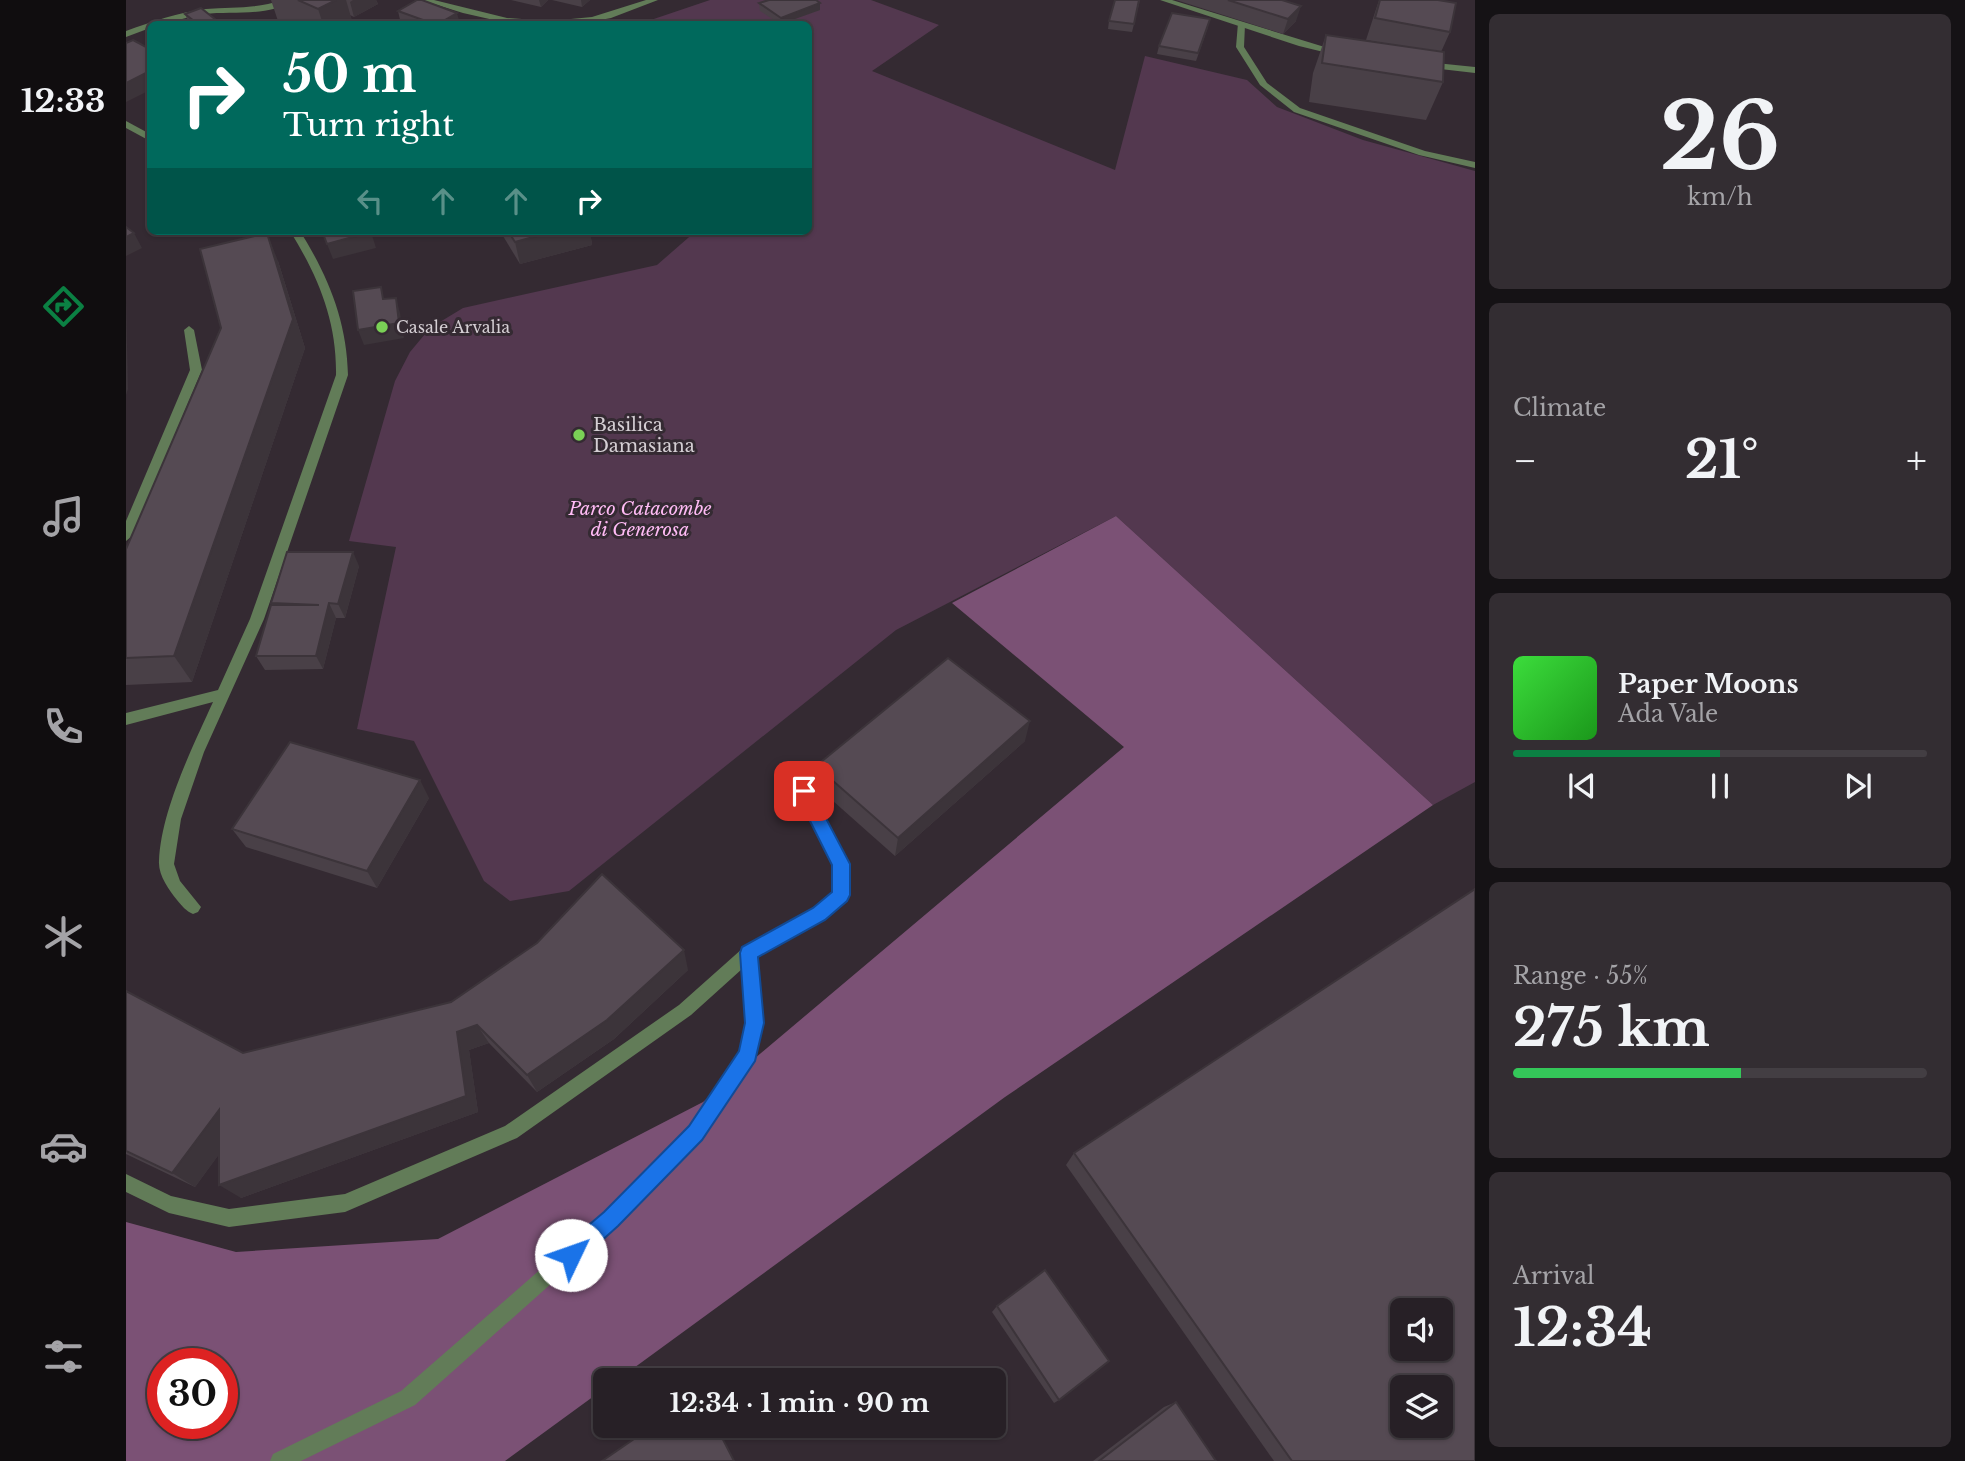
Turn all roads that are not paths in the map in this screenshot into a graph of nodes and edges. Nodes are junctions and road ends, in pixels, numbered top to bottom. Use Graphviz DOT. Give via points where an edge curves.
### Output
graph roads {
  1 [pos="290,0"];
  2 [pos="425,0"];
  3 [pos="654,0"];
  4 [pos="1164,0"];
  5 [pos="167,21"];
  6 [pos="520,21"];
  7 [pos="581,21"];
  8 [pos="1241,25"];
  9 [pos="147,26"];
  10 [pos="126,34"];
  11 [pos="1354,56"];
  12 [pos="1411,63"];
  13 [pos="1475,70"];
  14 [pos="126,124"];
  15 [pos="147,136"];
  16 [pos="1475,165"];
  17 [pos="297,235"];
  18 [pos="189,330"];
  19 [pos="126,536"];
  20 [pos="223,694"];
  21 [pos="126,719"];
  22 [pos="804,791"];
  23 [pos="193,907"];
  24 [pos="748,953"];
  25 [pos="126,1183"];
  26 [pos="280,1461"];
  1 -- 5 [label="street" via="267,8 202,12"];
  2 -- 6 [label="street"];
  3 -- 7 [label="street"];
  4 -- 8 [label="street"];
  8 -- 11 [label="street"];
  8 -- 16 [label="street" via="1240,47 1264,85 1297,110 1422,153"];
  9 -- 10 [label="street"];
  12 -- 13 [label="street"];
  14 -- 15 [label="street"];
  17 -- 20 [label="street" via="332,305 342,348 342,375 257,620"];
  18 -- 19 [label="street" via="196,370"];
  20 -- 21 [label="street"];
  20 -- 23 [label="street" via="197,752 168,842 169,877"];
  22 -- 24 [label="street" via="841,864 841,895 819,914"];
  24 -- 25 [label="street" via="685,1010 511,1132 345,1203 229,1217 169,1204"];
  24 -- 26 [label="street" via="754,1023 748,1055 695,1133 611,1219 408,1398"];
}
